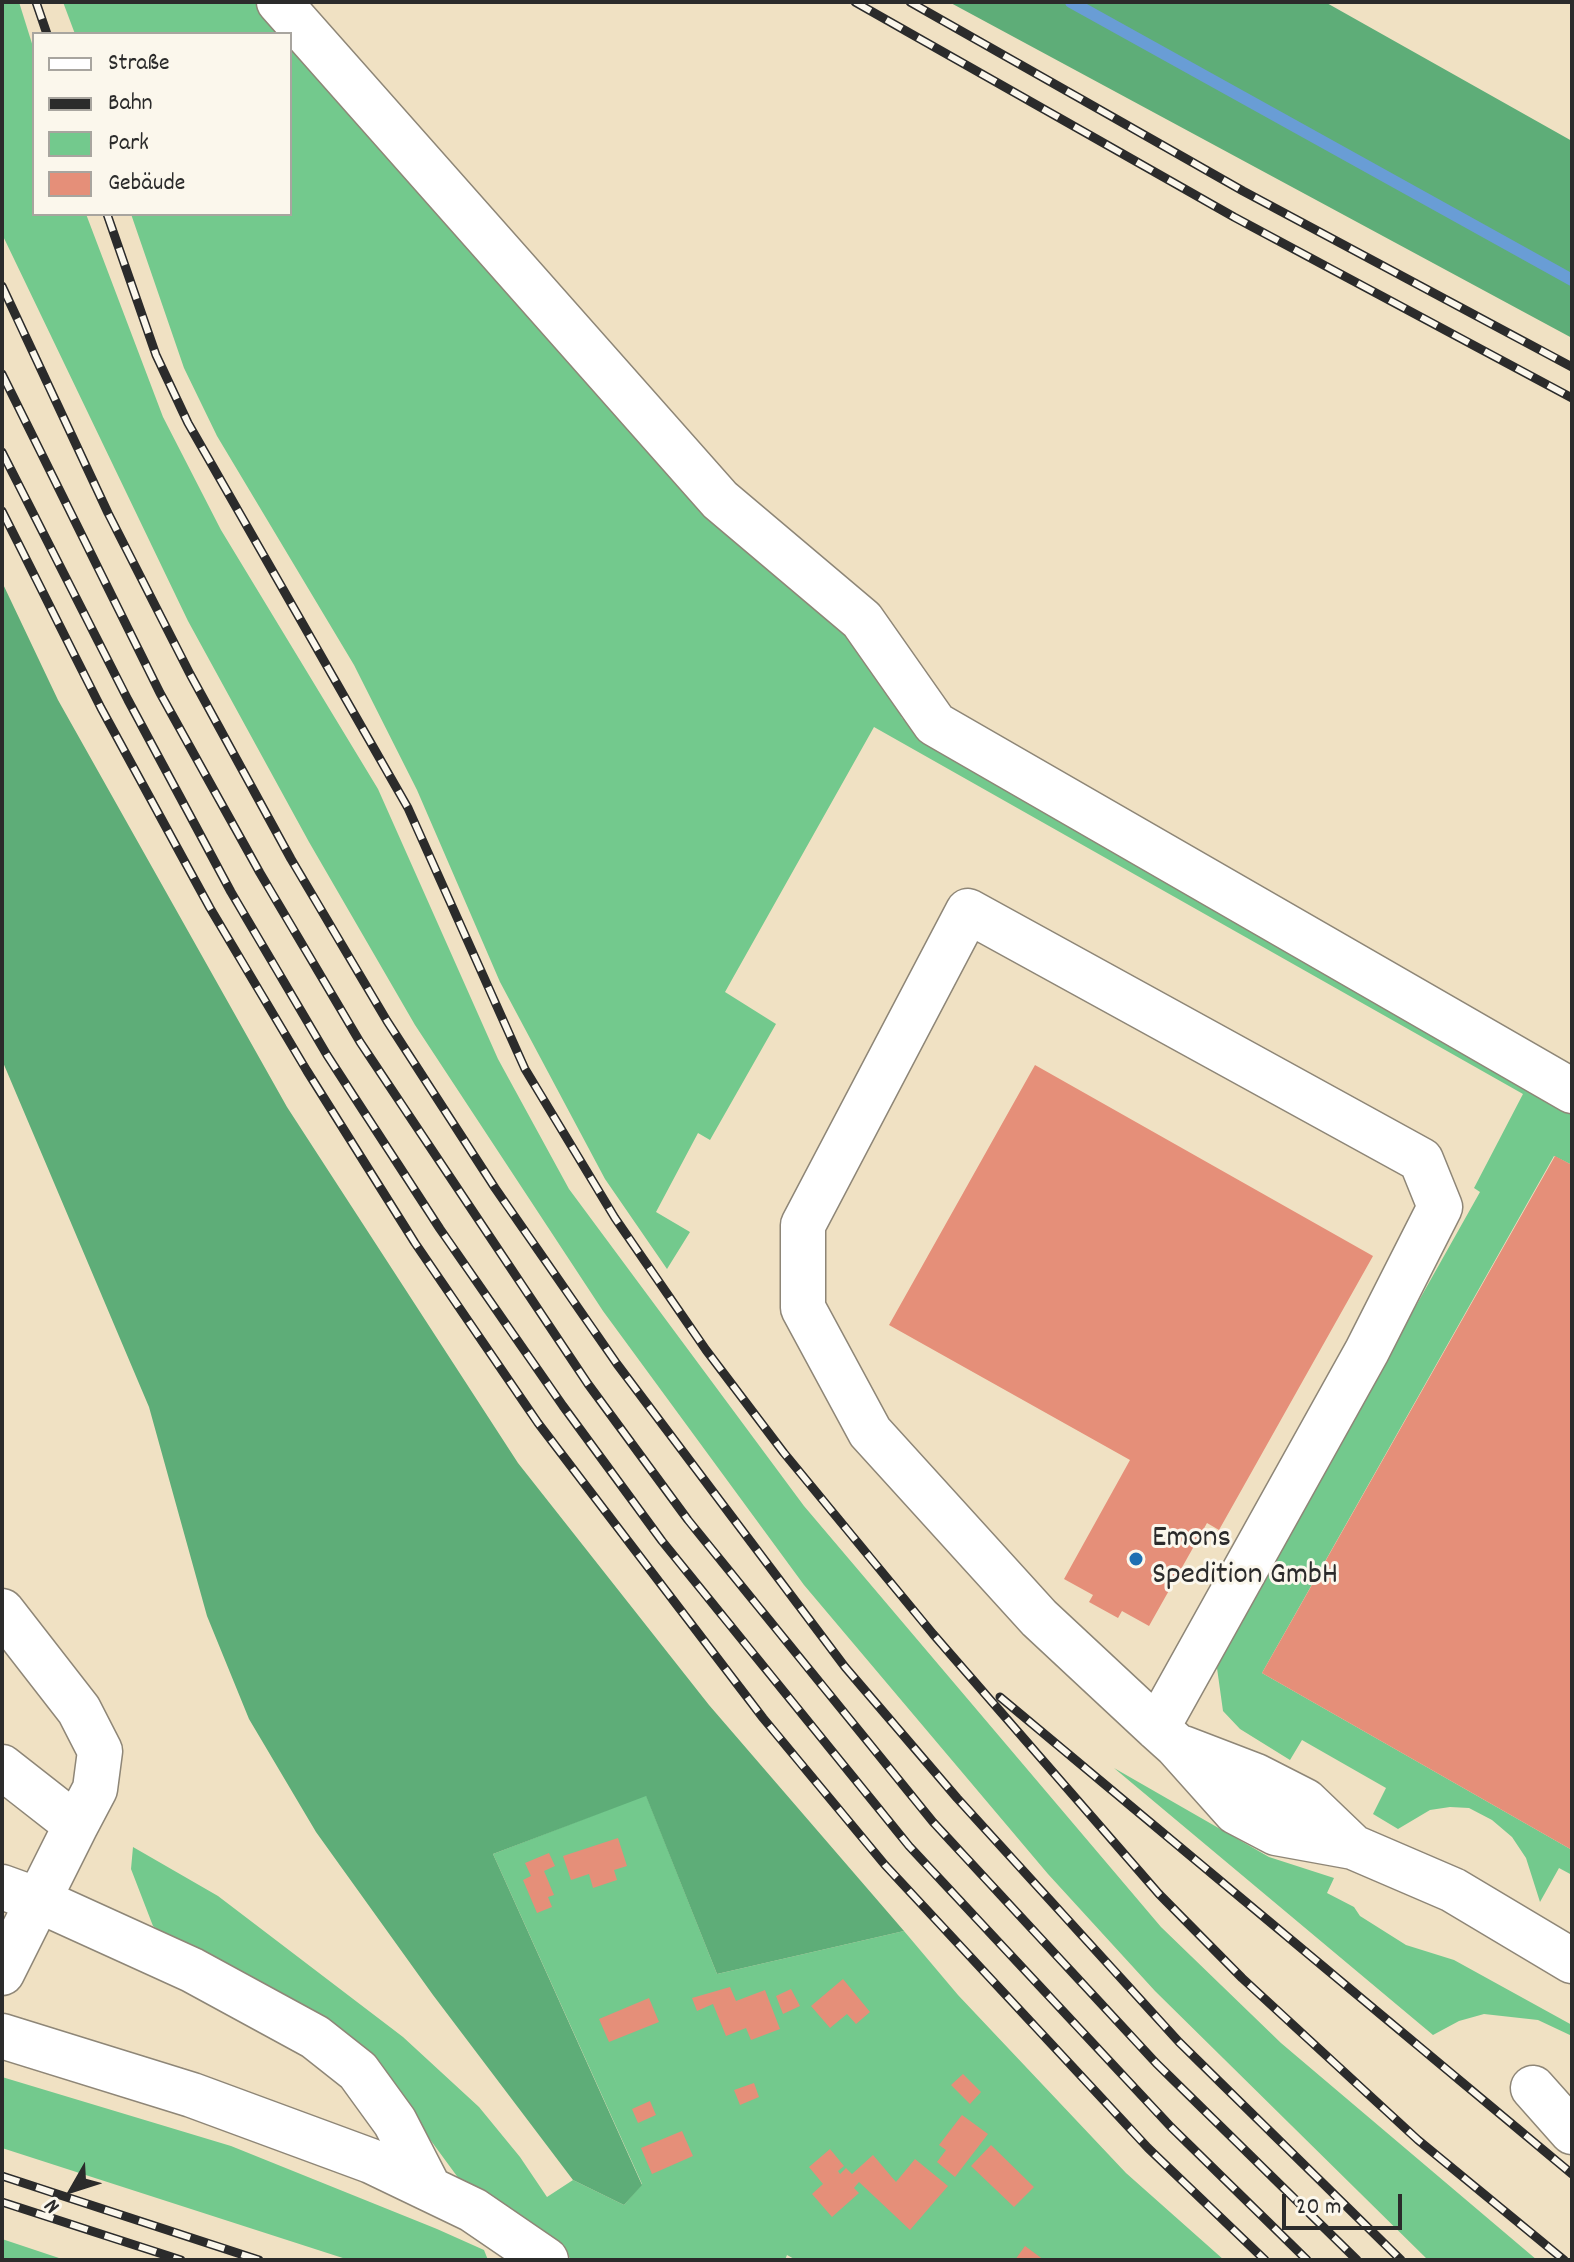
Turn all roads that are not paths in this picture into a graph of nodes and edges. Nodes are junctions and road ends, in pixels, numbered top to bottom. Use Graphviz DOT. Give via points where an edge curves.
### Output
graph roads {
  1 [pos="279,2"];
  2 [pos="1572,1091"];
  3 [pos="2,1611"];
  4 [pos="1167,1737"];
  5 [pos="2,1767"];
  6 [pos="76,1825"];
  7 [pos="20,1894"];
  8 [pos="1572,1961"];
  9 [pos="2,1973"];
  10 [pos="2,2028"];
  11 [pos="2,2036"];
  12 [pos="1533,2088"];
  13 [pos="1572,2132"];
  14 [pos="428,2186"];
  15 [pos="546,2260"];
  1 -- 2 [label="street" via="720,500 862,620 935,724"];
  3 -- 6 [label="street" via="79,1710 100,1751 95,1789"];
  4 -- 4 [label="street" via="1440,1207 1421,1160 968,911 803,1225 803,1308 870,1432 1039,1618"];
  4 -- 8 [label="street" via="1236,1812 1276,1833 1353,1847 1453,1890"];
  5 -- 6 [label="street"];
  6 -- 7 [label="street"];
  7 -- 9 [label="street"];
  7 -- 14 [label="street" via="192,1970 315,2037 358,2071 395,2122"];
  10 -- 11 [label="street"];
  11 -- 14 [label="street" via="192,2095"];
  12 -- 13 [label="street"];
  14 -- 15 [label="street"];
}
